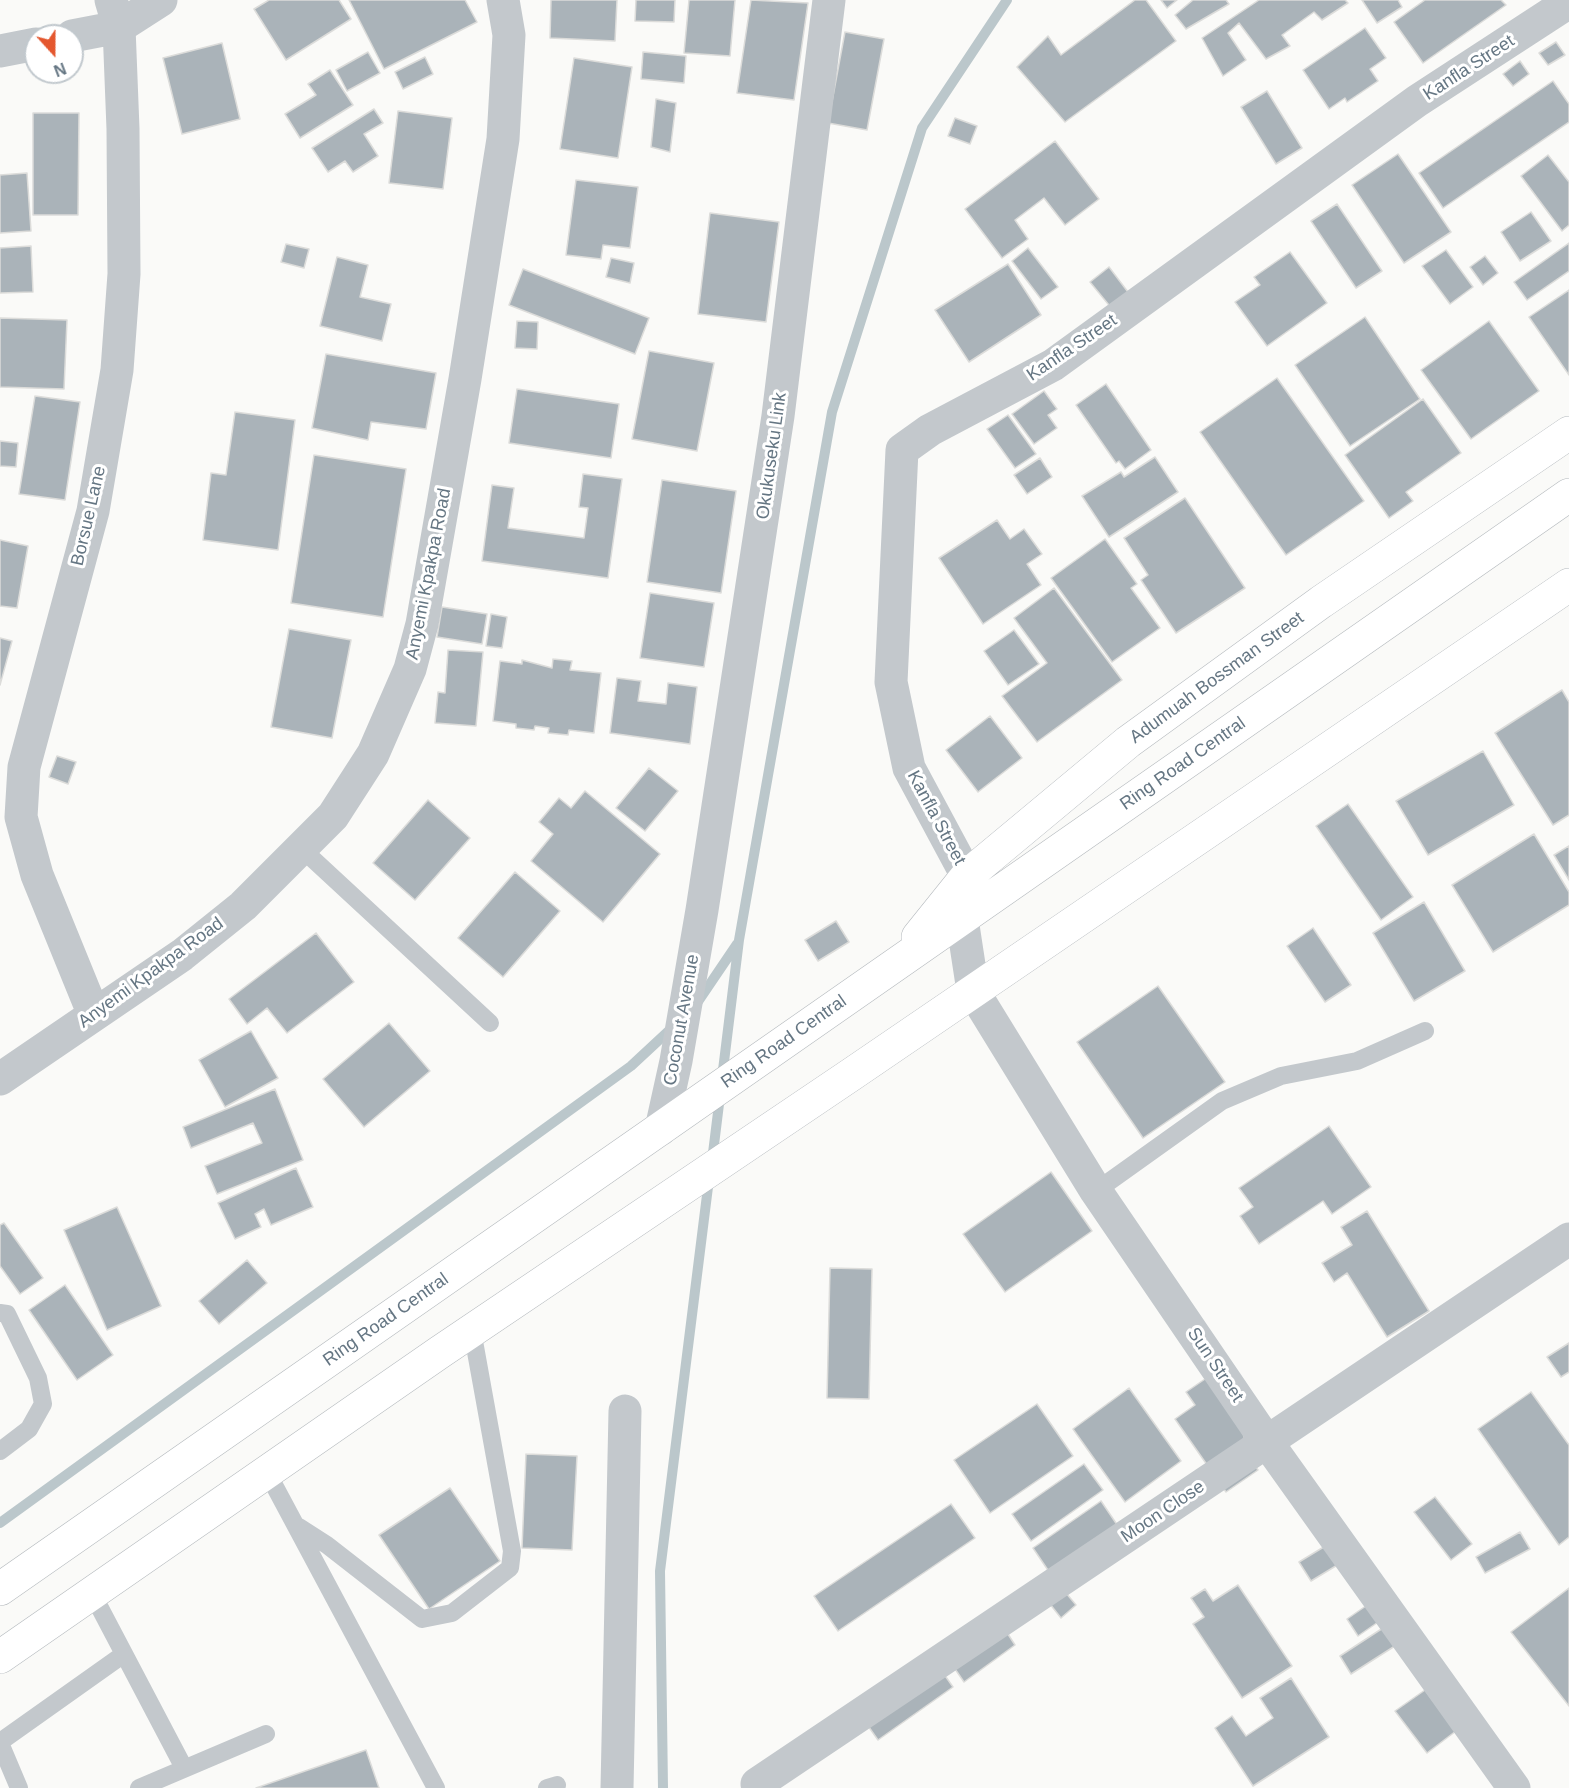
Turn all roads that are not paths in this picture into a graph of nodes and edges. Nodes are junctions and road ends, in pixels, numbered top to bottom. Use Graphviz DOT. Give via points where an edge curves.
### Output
graph roads {
  1 [pos="161,0"];
  2 [pos="503,0"];
  3 [pos="829,0"];
  4 [pos="1569,2"];
  5 [pos="115,13"];
  6 [pos="84,30"];
  7 [pos="24,46"];
  8 [pos="0,51"];
  9 [pos="1569,433"];
  10 [pos="1569,495"];
  11 [pos="1569,585"];
  12 [pos="302,849"];
  13 [pos="967,876"];
  14 [pos="702,910"];
  15 [pos="962,919"];
  16 [pos="898,961"];
  17 [pos="974,992"];
  18 [pos="94,1015"];
  19 [pos="490,1023"];
  20 [pos="1425,1032"];
  21 [pos="0,1079"];
  22 [pos="673,1121"];
  23 [pos="1096,1191"];
  24 [pos="1569,1239"];
  25 [pos="0,1313"];
  26 [pos="472,1330"];
  27 [pos="625,1411"];
  28 [pos="1267,1442"];
  29 [pos="0,1451"];
  30 [pos="267,1472"];
  31 [pos="299,1527"];
  32 [pos="0,1589"];
  33 [pos="92,1593"];
  34 [pos="124,1654"];
  35 [pos="0,1657"];
  36 [pos="266,1734"];
  37 [pos="0,1743"];
  38 [pos="184,1768"];
  39 [pos="757,1784"];
  40 [pos="19,1788"];
  41 [pos="138,1788"];
  42 [pos="436,1788"];
  43 [pos="617,1788"];
  44 [pos="1514,1788"];
  1 -- 5 [label="street"];
  2 -- 12 [label="street, Anyemi Kpakpa Road" via="509,35 503,139 422,624 410,669 373,754 333,816"];
  3 -- 14 [label="street, Okukuseku Link" via="778,416"];
  4 -- 13 [label="street, Kanfla Street" via="1417,101 1053,365 930,430 902,450 891,682 909,768"];
  5 -- 6 [label="street"];
  5 -- 18 [label="street, Borsue Lane" via="124,274 117,370 93,511 24,767 21,817 37,875"];
  7 -- 8 [label="street"];
  9 -- 13 [label="main road, Adumuah Bossman Street" via="1321,602 1128,742"];
  10 -- 15 [label="main road, Ring Road Central"];
  11 -- 17 [label="main road"];
  12 -- 18 [label="street, Anyemi Kpakpa Road" via="243,906 182,955"];
  12 -- 19 [label="lane"];
  13 -- 16 [label="main road, Adumuah Bossman Street"];
  14 -- 22 [label="street, Coconut Avenue" via="676,1061"];
  15 -- 16 [label="main road, Ring Road Central"];
  15 -- 17 [label="street, Sun Street"];
  16 -- 22 [label="main road, Ring Road Central"];
  17 -- 23 [label="street, Sun Street"];
  17 -- 26 [label="main road"];
  18 -- 21 [label="street, Anyemi Kpakpa Road"];
  20 -- 23 [label="lane" via="1357,1061 1281,1076 1222,1101"];
  22 -- 32 [label="main road, Ring Road Central"];
  23 -- 28 [label="street, Sun Street"];
  24 -- 28 [label="street, Moon Close"];
  25 -- 29 [label="lane" via="7,1314 38,1378 43,1404 30,1429"];
  26 -- 30 [label="main road"];
  26 -- 31 [label="lane" via="512,1551 510,1568 452,1613 422,1619"];
  27 -- 43 [label="street"];
  28 -- 39 [label="street, Moon Close"];
  28 -- 44 [label="street, Sun Street"];
  30 -- 31 [label="lane"];
  30 -- 33 [label="main road"];
  31 -- 42 [label="lane"];
  33 -- 34 [label="lane"];
  33 -- 35 [label="main road"];
  34 -- 37 [label="lane"];
  34 -- 38 [label="lane"];
  36 -- 38 [label="lane"];
  37 -- 40 [label="lane"];
  38 -- 41 [label="lane"];
}
